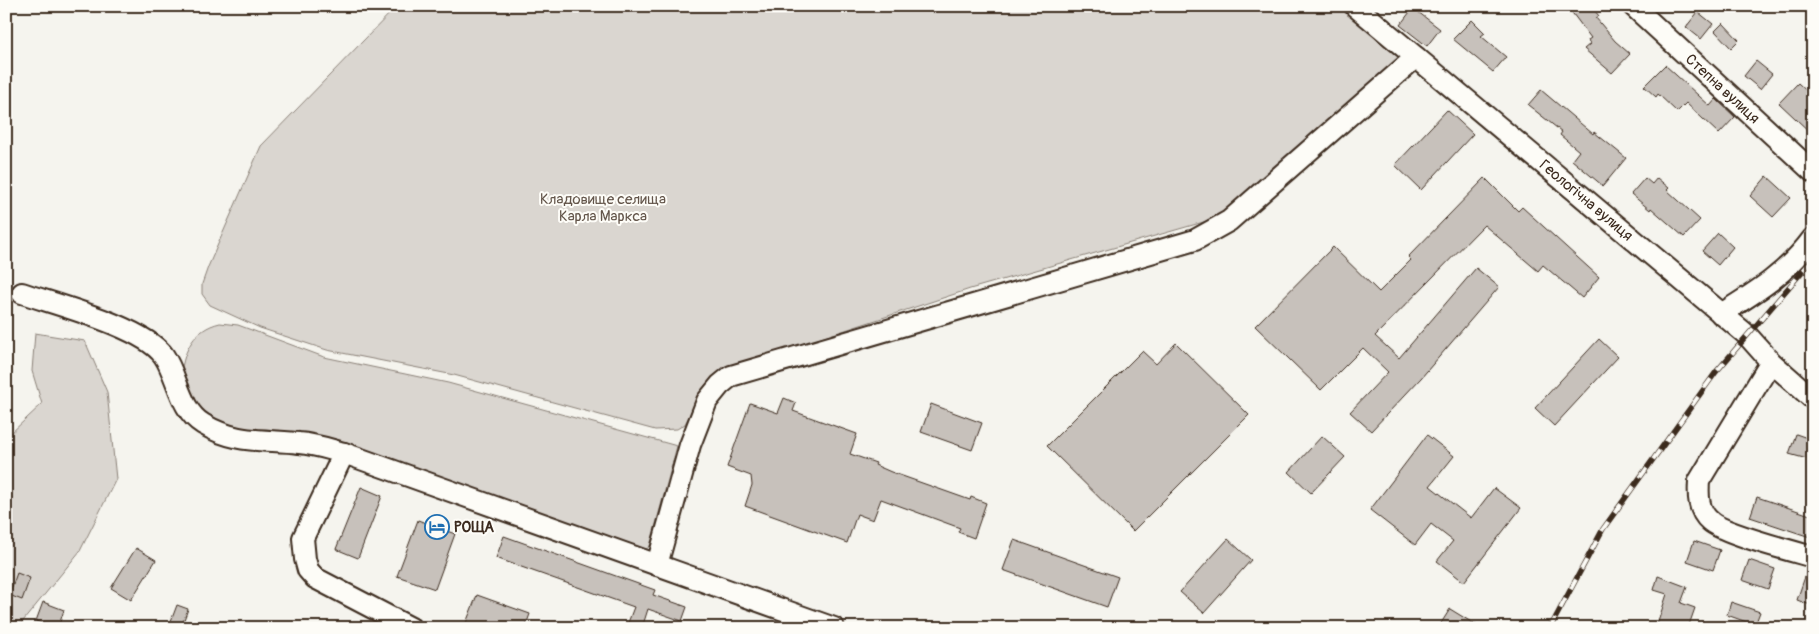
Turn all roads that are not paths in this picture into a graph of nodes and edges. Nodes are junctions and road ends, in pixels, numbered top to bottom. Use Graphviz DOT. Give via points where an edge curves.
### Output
graph roads {
  1 [pos="1356,6"];
  2 [pos="1633,6"];
  3 [pos="1416,57"];
  4 [pos="1813,172"];
  5 [pos="1813,238"];
  6 [pos="22,293"];
  7 [pos="1721,314"];
  8 [pos="1771,362"];
  9 [pos="1813,400"];
  10 [pos="344,453"];
  11 [pos="1813,557"];
  12 [pos="658,565"];
  13 [pos="830,627"];
  14 [pos="411,628"];
  1 -- 3 [label="street, Геологічна вулиця"];
  2 -- 4 [label="street, Степна вулиця"];
  3 -- 7 [label="street, Геологічна вулиця"];
  3 -- 12 [label="street" via="1229,221 1195,240 731,376 707,401 690,444"];
  5 -- 7 [label="street" via="1797,259 1767,286"];
  6 -- 10 [label="street" via="145,338 163,355 192,416 224,435 245,440 299,443"];
  7 -- 8 [label="street, Геологічна вулиця" via="1747,335"];
  8 -- 9 [label="street, Геологічна вулиця"];
  8 -- 11 [label="street" via="1699,481 1698,500 1709,521 1732,532"];
  10 -- 12 [label="street"];
  10 -- 14 [label="street" via="304,538 308,570 315,578"];
  12 -- 13 [label="street"];
}
